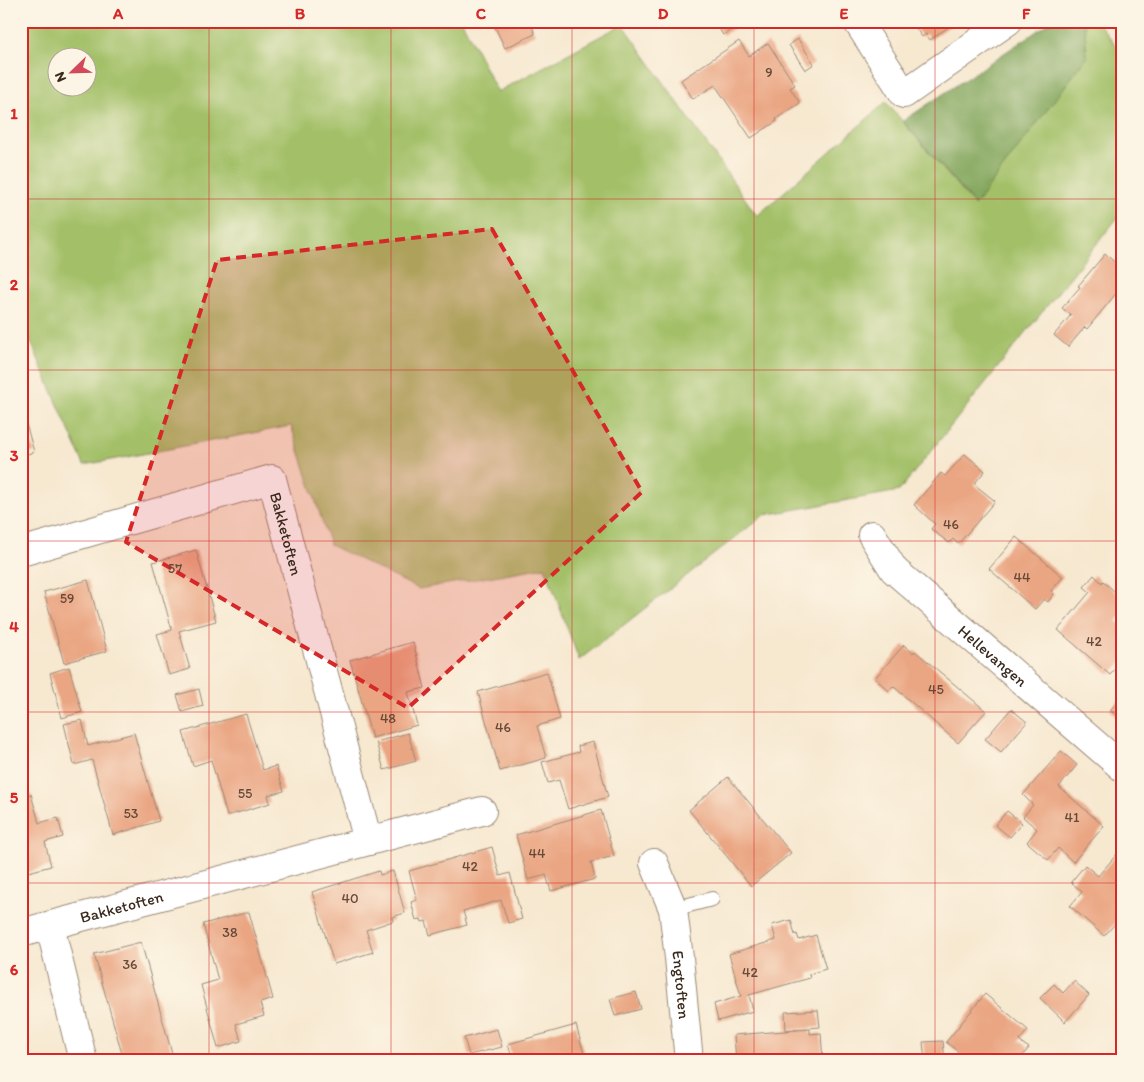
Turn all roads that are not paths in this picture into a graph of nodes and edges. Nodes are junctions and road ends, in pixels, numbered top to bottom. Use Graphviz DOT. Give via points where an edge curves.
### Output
graph roads {
  1 [pos="857,21"];
  2 [pos="1008,21"];
  3 [pos="872,535"];
  4 [pos="21,552"];
  5 [pos="1123,768"];
  6 [pos="482,811"];
  7 [pos="368,841"];
  8 [pos="654,863"];
  9 [pos="712,898"];
  10 [pos="673,909"];
  11 [pos="50,926"];
  12 [pos="21,933"];
  13 [pos="83,1061"];
  14 [pos="688,1061"];
  1 -- 2 [label="street" via="904,94"];
  3 -- 5 [label="street, Hellevangen" via="894,570"];
  4 -- 7 [label="street, Bakketoften" via="272,479"];
  6 -- 7 [label="street, Bakketoften"];
  7 -- 11 [label="street, Bakketoften"];
  8 -- 10 [label="street, Engtoften"];
  9 -- 10 [label="lane"];
  10 -- 14 [label="street, Engtoften"];
  11 -- 12 [label="street, Bakketoften"];
  11 -- 13 [label="street"];
}
